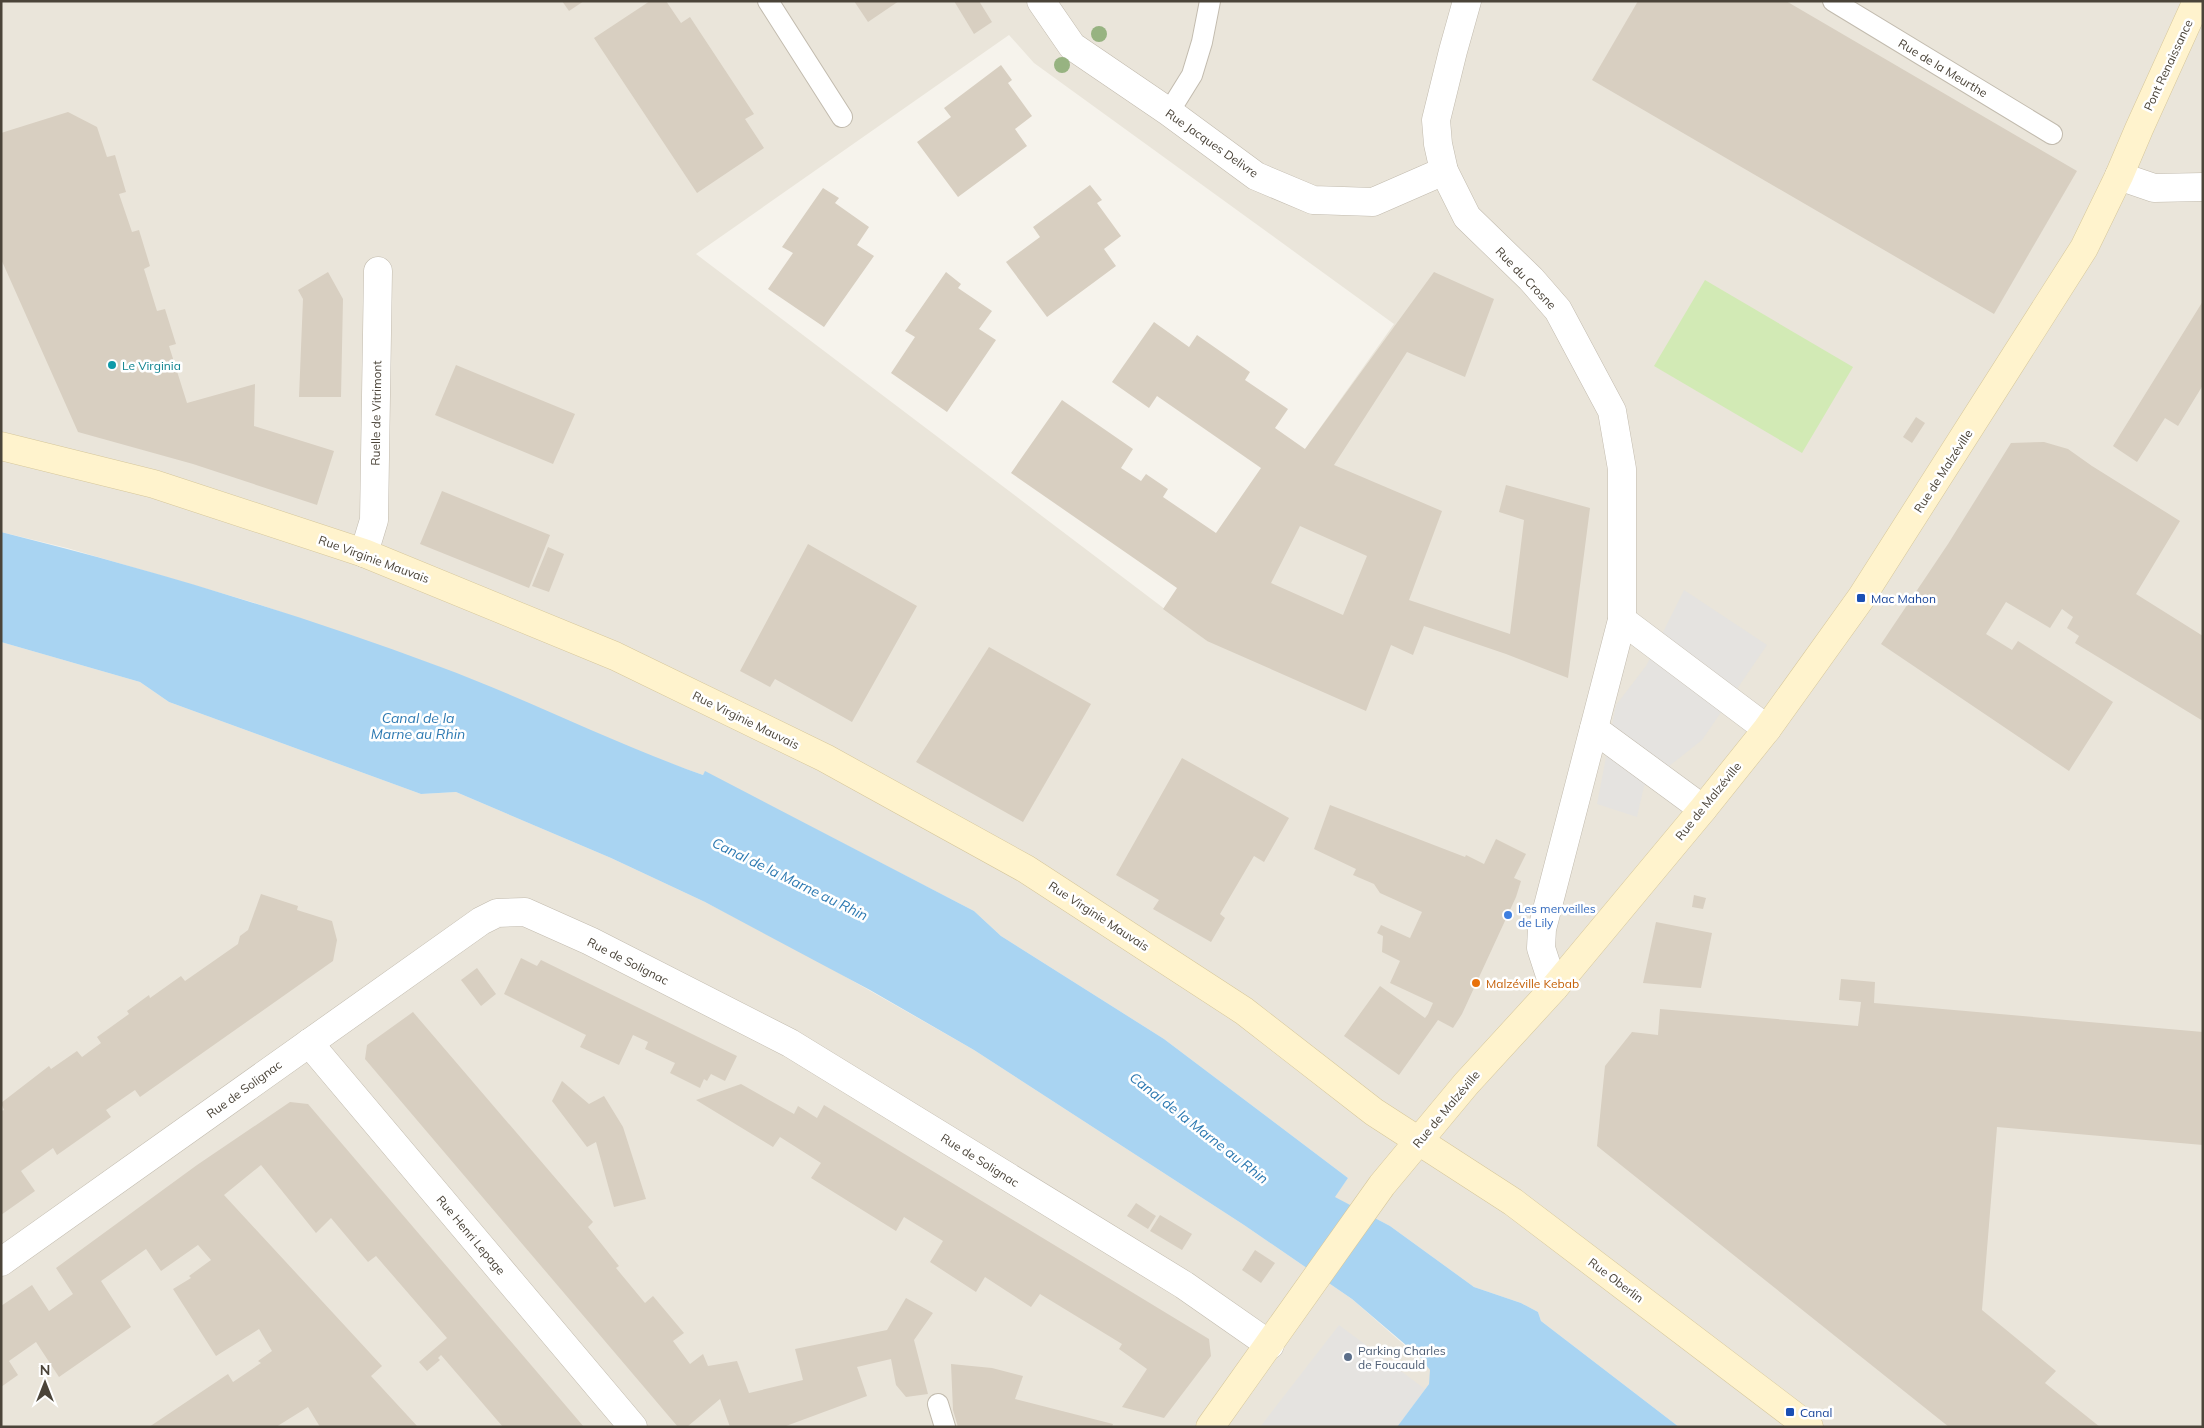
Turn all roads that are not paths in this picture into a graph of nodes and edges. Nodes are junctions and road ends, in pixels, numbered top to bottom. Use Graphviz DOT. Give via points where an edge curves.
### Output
graph roads {
  1 [pos="768,1"];
  2 [pos="1041,1"];
  3 [pos="1210,1"];
  4 [pos="1467,1"];
  5 [pos="1833,1"];
  6 [pos="2197,1"];
  7 [pos="1169,112"];
  8 [pos="842,117"];
  9 [pos="2139,128"];
  10 [pos="2052,134"];
  11 [pos="1444,171"];
  12 [pos="2120,176"];
  13 [pos="2203,187"];
  14 [pos="378,271"];
  15 [pos="1,446"];
  16 [pos="364,553"];
  17 [pos="1622,620"];
  18 [pos="1594,729"];
  19 [pos="1767,729"];
  20 [pos="1703,809"];
  21 [pos="1554,988"];
  22 [pos="309,1043"];
  23 [pos="1418,1141"];
  24 [pos="1,1262"];
  25 [pos="1270,1345"];
  26 [pos="938,1404"];
  27 [pos="633,1427"];
  28 [pos="944,1427"];
  29 [pos="1210,1427"];
  30 [pos="1809,1427"];
  1 -- 8 [label="lane"];
  2 -- 7 [label="street, Rue Jacques Delivre" via="1072,46"];
  3 -- 7 [label="lane" via="1192,75"];
  4 -- 11 [label="street, Rue du Crosne" via="1436,120"];
  5 -- 10 [label="lane, Rue de la Meurthe"];
  6 -- 9 [label="street, Pont Renaissance"];
  7 -- 11 [label="street, Rue Jacques Delivre" via="1256,176 1313,200 1373,202"];
  9 -- 12 [label="street, Rue de Malzéville"];
  11 -- 17 [label="street, Rue du Crosne" via="1467,217 1558,310 1612,411 1622,469"];
  12 -- 13 [label="street" via="2154,188"];
  12 -- 19 [label="street, Rue de Malzéville" via="2084,248 1950,460 1861,598"];
  14 -- 16 [label="street, Ruelle de Vitrimont" via="374,520"];
  15 -- 16 [label="street, Rue Virginie Mauvais" via="154,484"];
  16 -- 23 [label="street, Rue Virginie Mauvais" via="615,656 825,758 928,814 1076,900 1236,1005 1374,1112"];
  17 -- 18 [label="street, Rue du Crosne"];
  17 -- 19 [label="street"];
  18 -- 20 [label="street"];
  18 -- 21 [label="street, Rue du Crosne" via="1542,929 1541,948"];
  19 -- 20 [label="street, Rue de Malzéville"];
  20 -- 21 [label="street, Rue de Malzéville"];
  21 -- 23 [label="street, Rue de Malzéville"];
  22 -- 24 [label="street, Rue de Solignac"];
  22 -- 25 [label="street, Rue de Solignac" via="481,921 497,913 525,912 590,941 790,1043 1184,1285"];
  22 -- 27 [label="street, Rue Henri Lepage"];
  23 -- 25 [label="street, Rue de Malzéville"];
  23 -- 30 [label="street, Rue Oberlin" via="1513,1202"];
  25 -- 29 [label="street, Rue de Malzéville"];
  26 -- 28 [label="lane"];
}
